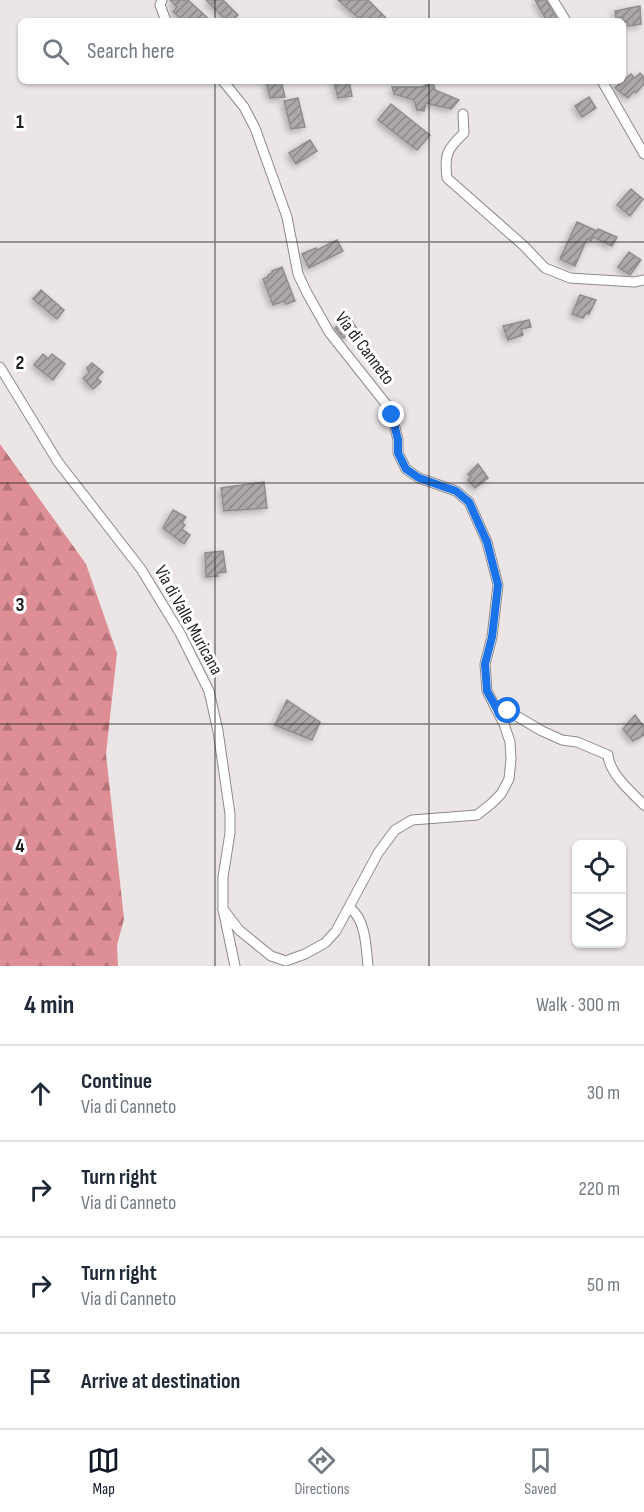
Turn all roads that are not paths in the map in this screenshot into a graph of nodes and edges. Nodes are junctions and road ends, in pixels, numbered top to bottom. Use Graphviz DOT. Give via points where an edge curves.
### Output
graph roads {
  1 [pos="162,0"];
  2 [pos="553,0"];
  3 [pos="165,18"];
  4 [pos="564,18"];
  5 [pos="226,84"];
  6 [pos="604,84"];
  7 [pos="463,114"];
  8 [pos="644,154"];
  9 [pos="644,280"];
  10 [pos="0,367"];
  11 [pos="498,711"];
  12 [pos="644,806"];
  13 [pos="350,908"];
  14 [pos="223,909"];
  15 [pos="235,966"];
  16 [pos="368,966"];
  1 -- 3 [label="street"];
  2 -- 4 [label="street"];
  5 -- 11 [label="street, Via di Canneto" via="244,106 255,128 287,217 298,274 329,332 386,404 406,469 419,478 456,491 469,502 487,542 498,585 485,664 487,691"];
  6 -- 8 [label="street"];
  7 -- 9 [label="street" via="464,133 448,150 447,178 544,268 570,279"];
  10 -- 14 [label="street, Via di Valle Muricana" via="58,462 141,569 205,681 214,710 230,814"];
  11 -- 12 [label="street" via="508,711 561,740 608,755 618,775"];
  11 -- 13 [label="street, Via di Canneto" via="510,742 511,759 501,794 477,815 412,820 395,830 378,853"];
  13 -- 14 [label="street, Via di Canneto" via="328,940 286,961 257,947"];
  13 -- 16 [label="street" via="361,922"];
  14 -- 15 [label="street, Via di Valle Muricana"];
}
